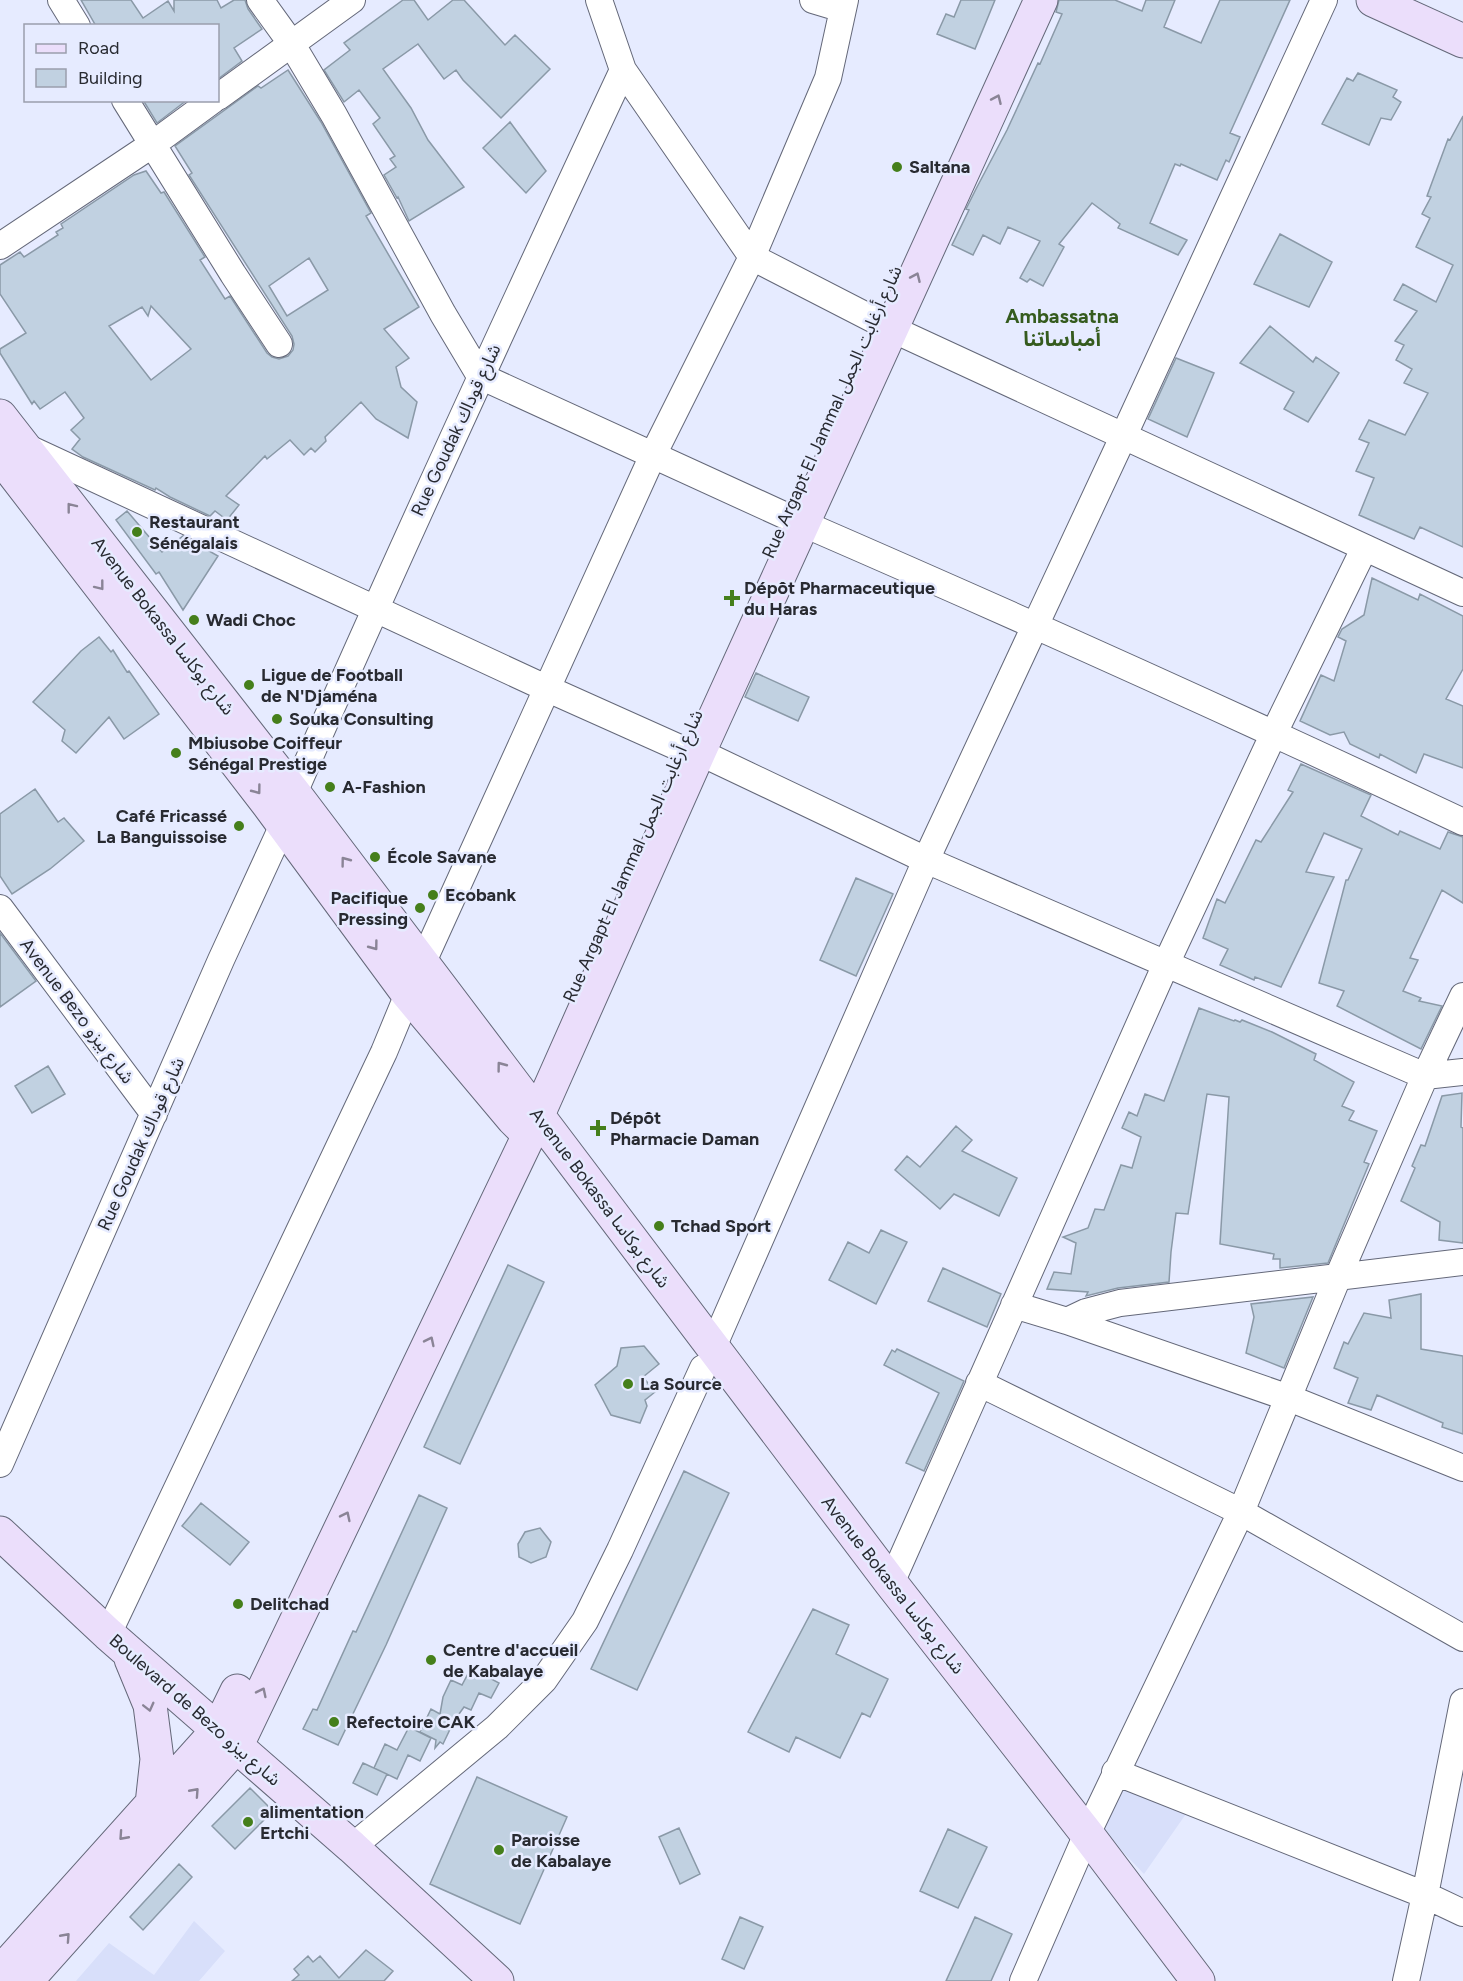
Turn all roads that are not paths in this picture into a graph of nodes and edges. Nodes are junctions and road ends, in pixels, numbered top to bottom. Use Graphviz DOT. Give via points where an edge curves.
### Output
graph roads {
  1 [pos="61,0"];
  2 [pos="260,0"];
  3 [pos="352,0"];
  4 [pos="599,0"];
  5 [pos="813,0"];
  6 [pos="1016,0"];
  7 [pos="1041,0"];
  8 [pos="1324,0"];
  9 [pos="1373,0"];
  10 [pos="844,5"];
  11 [pos="76,24"];
  12 [pos="1463,40"];
  13 [pos="291,43"];
  14 [pos="623,70"];
  15 [pos="219,96"];
  16 [pos="126,102"];
  17 [pos="210,102"];
  18 [pos="153,144"];
  19 [pos="0,246"];
  20 [pos="752,256"];
  21 [pos="883,324"];
  22 [pos="279,344"];
  23 [pos="480,375"];
  24 [pos="0,416"];
  25 [pos="1124,435"];
  26 [pos="11,451"];
  27 [pos="653,455"];
  28 [pos="795,520"];
  29 [pos="1364,549"];
  30 [pos="1463,593"];
  31 [pos="375,608"];
  32 [pos="1036,625"];
  33 [pos="548,689"];
  34 [pos="1274,733"];
  35 [pos="691,751"];
  36 [pos="294,793"];
  37 [pos="1463,822"];
  38 [pos="284,825"];
  39 [pos="926,860"];
  40 [pos="0,908"];
  41 [pos="423,964"];
  42 [pos="1166,964"];
  43 [pos="408,994"];
  44 [pos="1463,996"];
  45 [pos="1463,1072"];
  46 [pos="1425,1077"];
  47 [pos="154,1114"];
  48 [pos="526,1116"];
  49 [pos="1463,1262"];
  50 [pos="1338,1277"];
  51 [pos="1014,1305"];
  52 [pos="1067,1321"];
  53 [pos="708,1357"];
  54 [pos="979,1383"];
  55 [pos="1289,1398"];
  56 [pos="0,1464"];
  57 [pos="1463,1468"];
  58 [pos="1241,1512"];
  59 [pos="0,1533"];
  60 [pos="891,1583"];
  61 [pos="1463,1638"];
  62 [pos="118,1643"];
  63 [pos="1463,1702"];
  64 [pos="228,1738"];
  65 [pos="1115,1772"];
  66 [pos="152,1804"];
  67 [pos="1082,1844"];
  68 [pos="352,1846"];
  69 [pos="1425,1895"];
  70 [pos="1463,1913"];
  71 [pos="0,1973"];
  72 [pos="34,1979"];
  73 [pos="498,1981"];
  74 [pos="1023,1981"];
  75 [pos="1173,1981"];
  76 [pos="1198,1981"];
  77 [pos="1406,1981"];
  1 -- 11 [label="street"];
  2 -- 13 [label="street"];
  3 -- 13 [label="street"];
  4 -- 14 [label="street"];
  5 -- 10 [label="street"];
  6 -- 21 [label="street, Rue Argapt El Jammal شارع أرغابت الجمل"];
  21 -- 7 [label="street, Rue Argapt El Jammal شارع أرغابت الجمل, one-way"];
  8 -- 25 [label="street"];
  9 -- 12 [label="street"];
  10 -- 20 [label="street" via="828,78"];
  13 -- 15 [label="street"];
  13 -- 23 [label="street"];
  14 -- 20 [label="street"];
  14 -- 23 [label="street, Rue Goudak شارع قوداك"];
  16 -- 18 [label="street"];
  17 -- 18 [label="street"];
  18 -- 19 [label="street"];
  18 -- 22 [label="street"];
  20 -- 21 [label="street"];
  20 -- 27 [label="street"];
  21 -- 25 [label="street"];
  21 -- 28 [label="street, Rue Argapt El Jammal شارع أرغابت الجمل"];
  23 -- 27 [label="street"];
  23 -- 31 [label="street, Rue Goudak شارع قوداك"];
  24 -- 26 [label="street, Avenue Bokassa شارع بوكاسا"];
  25 -- 29 [label="street"];
  25 -- 32 [label="street"];
  26 -- 31 [label="street"];
  36 -- 26 [label="street, Avenue Bokassa شارع بوكاسا, one-way"];
  26 -- 38 [label="street, Avenue Bokassa شارع بوكاسا, one-way"];
  27 -- 28 [label="street"];
  27 -- 33 [label="street"];
  28 -- 32 [label="street"];
  28 -- 35 [label="street, Rue Argapt El Jammal شارع أرغابت الجمل"];
  29 -- 30 [label="street"];
  29 -- 34 [label="street"];
  31 -- 33 [label="street"];
  31 -- 36 [label="street, Rue Goudak شارع قوداك"];
  32 -- 34 [label="street"];
  32 -- 39 [label="street"];
  33 -- 35 [label="street"];
  33 -- 41 [label="street"];
  34 -- 37 [label="street"];
  34 -- 42 [label="street"];
  35 -- 39 [label="street"];
  35 -- 48 [label="street, Rue Argapt El Jammal شارع أرغابت الجمل"];
  41 -- 36 [label="street, Avenue Bokassa شارع بوكاسا, one-way"];
  38 -- 43 [label="street, Avenue Bokassa شارع بوكاسا, one-way"];
  38 -- 47 [label="street, Rue Goudak شارع قوداك"];
  39 -- 42 [label="street"];
  39 -- 53 [label="street"];
  40 -- 47 [label="street, Avenue Bezo شارع بيزو"];
  48 -- 41 [label="street, Avenue Bokassa شارع بوكاسا, one-way"];
  42 -- 46 [label="street"];
  42 -- 51 [label="street"];
  43 -- 48 [label="street, Avenue Bokassa شارع بوكاسا"];
  43 -- 62 [label="street"];
  44 -- 46 [label="street"];
  45 -- 46 [label="street"];
  46 -- 50 [label="street"];
  47 -- 56 [label="street, Rue Goudak شارع قوداك"];
  48 -- 53 [label="street, Avenue Bokassa شارع بوكاسا"];
  48 -- 64 [label="street, Rue Argapt El Jammal شارع أرغابت الجمل"];
  49 -- 50 [label="street"];
  50 -- 52 [label="street" via="1120,1303"];
  50 -- 55 [label="street"];
  51 -- 52 [label="street"];
  51 -- 54 [label="street"];
  52 -- 55 [label="street"];
  53 -- 60 [label="street, Avenue Bokassa شارع بوكاسا"];
  53 -- 67 [label="street, Avenue Bokassa شارع بوكاسا" via="874,1594"];
  53 -- 68 [label="street" via="585,1621 544,1680 497,1727"];
  54 -- 58 [label="street"];
  54 -- 60 [label="street"];
  55 -- 57 [label="street"];
  55 -- 58 [label="street"];
  58 -- 61 [label="street"];
  58 -- 65 [label="street"];
  59 -- 62 [label="street, Boulevard de Bezo شارع بيزو"];
  60 -- 67 [label="street, Avenue Bokassa شارع بوكاسا"];
  62 -- 64 [label="street, Boulevard de Bezo شارع بيزو"];
  62 -- 66 [label="street, one-way" via="150,1705 157,1759"];
  63 -- 69 [label="street"];
  64 -- 66 [label="street"];
  64 -- 68 [label="street, Boulevard de Bezo شارع بيزو"];
  72 -- 64 [label="street, one-way"];
  65 -- 67 [label="street"];
  65 -- 69 [label="street"];
  66 -- 71 [label="street, one-way"];
  67 -- 74 [label="street"];
  67 -- 75 [label="street, Avenue Bokassa شارع بوكاسا"];
  67 -- 76 [label="street, Avenue Bokassa شارع بوكاسا"];
  68 -- 73 [label="street, Boulevard de Bezo شارع بيزو"];
  69 -- 70 [label="street"];
  69 -- 77 [label="street"];
}
